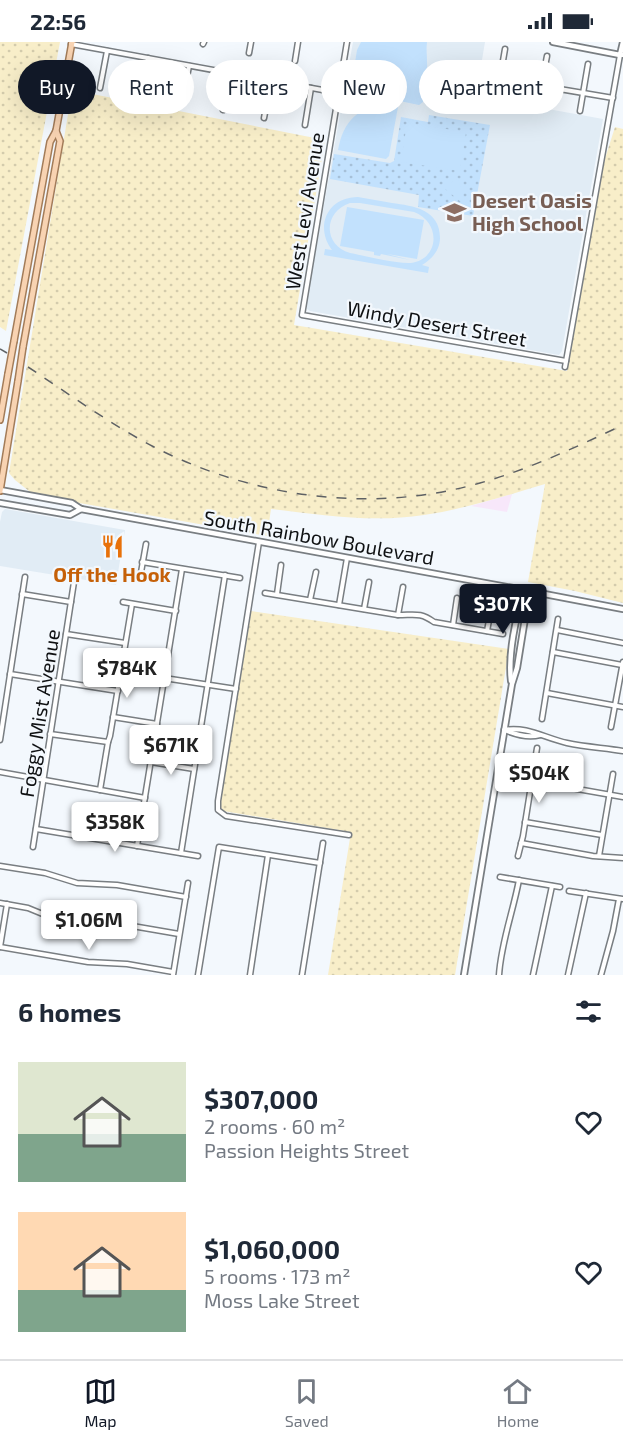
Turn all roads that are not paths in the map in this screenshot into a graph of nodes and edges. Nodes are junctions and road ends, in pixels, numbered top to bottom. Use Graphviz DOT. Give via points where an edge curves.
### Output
graph roads {
  1 [pos="251,42"];
  2 [pos="298,42"];
  3 [pos="347,42"];
  4 [pos="553,42"];
  5 [pos="623,42"];
  6 [pos="71,43"];
  7 [pos="587,45"];
  8 [pos="505,48"];
  9 [pos="106,51"];
  10 [pos="249,53"];
  11 [pos="622,55"];
  12 [pos="547,56"];
  13 [pos="148,58"];
  14 [pos="158,60"];
  15 [pos="295,60"];
  16 [pos="344,60"];
  17 [pos="503,60"];
  18 [pos="546,60"];
  19 [pos="588,64"];
  20 [pos="100,88"];
  21 [pos="311,88"];
  22 [pos="321,90"];
  23 [pos="564,90"];
  24 [pos="583,93"];
  25 [pos="613,98"];
  26 [pos="580,111"];
  27 [pos="265,114"];
  28 [pos="336,114"];
  29 [pos="264,118"];
  30 [pos="305,125"];
  31 [pos="56,131"];
  32 [pos="302,315"];
  33 [pos="566,361"];
  34 [pos="565,367"];
  35 [pos="0,420"];
  36 [pos="0,490"];
  37 [pos="0,503"];
  38 [pos="81,509"];
  39 [pos="259,542"];
  40 [pos="146,544"];
  41 [pos="347,558"];
  42 [pos="142,562"];
  43 [pos="281,565"];
  44 [pos="182,569"];
  45 [pos="316,572"];
  46 [pos="225,575"];
  47 [pos="25,577"];
  48 [pos="140,578"];
  49 [pos="240,578"];
  50 [pos="74,582"];
  51 [pos="369,582"];
  52 [pos="403,587"];
  53 [pos="525,591"];
  54 [pos="266,593"];
  55 [pos="22,594"];
  56 [pos="277,594"];
  57 [pos="457,598"];
  58 [pos="310,600"];
  59 [pos="71,602"];
  60 [pos="123,602"];
  61 [pos="132,604"];
  62 [pos="492,604"];
  63 [pos="339,605"];
  64 [pos="364,609"];
  65 [pos="623,609"];
  66 [pos="176,611"];
  67 [pos="398,615"];
  68 [pos="558,619"];
  69 [pos="453,625"];
  70 [pos="557,630"];
  71 [pos="487,631"];
  72 [pos="66,634"];
  73 [pos="503,634"];
  74 [pos="125,643"];
  75 [pos="623,643"];
  76 [pos="553,652"];
  77 [pos="623,663"];
  78 [pos="10,674"];
  79 [pos="164,678"];
  80 [pos="58,682"];
  81 [pos="208,684"];
  82 [pos="236,689"];
  83 [pos="118,691"];
  84 [pos="547,693"];
  85 [pos="615,705"];
  86 [pos="0,706"];
  87 [pos="5,706"];
  88 [pos="623,707"];
  89 [pos="113,717"];
  90 [pos="542,719"];
  91 [pos="157,724"];
  92 [pos="611,727"];
  93 [pos="504,730"];
  94 [pos="50,734"];
  95 [pos="0,740"];
  96 [pos="108,742"];
  97 [pos="537,748"];
  98 [pos="623,751"];
  99 [pos="151,762"];
  100 [pos="194,769"];
  101 [pos="0,772"];
  102 [pos="613,774"];
  103 [pos="43,780"];
  104 [pos="532,781"];
  105 [pos="100,790"];
  106 [pos="609,794"];
  107 [pos="623,797"];
  108 [pos="145,798"];
  109 [pos="525,822"];
  110 [pos="36,829"];
  111 [pos="349,835"];
  112 [pos="602,835"];
  113 [pos="323,843"];
  114 [pos="521,843"];
  115 [pos="137,846"];
  116 [pos="33,847"];
  117 [pos="181,853"];
  118 [pos="268,855"];
  119 [pos="198,856"];
  120 [pos="518,856"];
  121 [pos="599,856"];
  122 [pos="623,857"];
  123 [pos="320,863"];
  124 [pos="0,866"];
  125 [pos="500,877"];
  126 [pos="519,880"];
  127 [pos="188,883"];
  128 [pos="552,886"];
  129 [pos="560,887"];
  130 [pos="569,891"];
  131 [pos="586,893"];
  132 [pos="186,897"];
  133 [pos="621,899"];
  134 [pos="0,903"];
  135 [pos="7,904"];
  136 [pos="179,934"];
  137 [pos="0,948"];
  138 [pos="173,974"];
  139 [pos="198,975"];
  140 [pos="250,975"];
  141 [pos="302,975"];
  142 [pos="464,975"];
  143 [pos="499,975"];
  144 [pos="533,975"];
  145 [pos="567,975"];
  146 [pos="601,975"];
  1 -- 10 [label="street"];
  2 -- 15 [label="street"];
  3 -- 16 [label="street, West Levi Avenue"];
  4 -- 7 [label="street"];
  5 -- 11 [label="street"];
  6 -- 9 [label="street"];
  6 -- 31 [label="main road"];
  7 -- 11 [label="street"];
  8 -- 17 [label="street"];
  9 -- 13 [label="street"];
  9 -- 20 [label="street"];
  11 -- 25 [label="street"];
  12 -- 18 [label="street"];
  13 -- 14 [label="street"];
  19 -- 24 [label="street"];
  21 -- 22 [label="street"];
  21 -- 30 [label="street"];
  23 -- 24 [label="street"];
  24 -- 25 [label="street"];
  24 -- 26 [label="street"];
  25 -- 33 [label="street"];
  27 -- 29 [label="street"];
  28 -- 32 [label="street, West Levi Avenue"];
  31 -- 35 [label="main road, bridge" via="50,142"];
  31 -- 36 [label="main road, bridge" via="60,141"];
  32 -- 33 [label="street, Windy Desert Street"];
  33 -- 34 [label="street"];
  36 -- 38 [label="street, South Rainbow Boulevard" via="72,503"];
  37 -- 38 [label="street, South Rainbow Boulevard" via="70,515"];
  38 -- 39 [label="street, South Rainbow Boulevard"];
  39 -- 41 [label="street, South Rainbow Boulevard"];
  39 -- 82 [label="street"];
  40 -- 42 [label="street"];
  41 -- 53 [label="street, South Rainbow Boulevard"];
  41 -- 63 [label="street"];
  42 -- 44 [label="street"];
  42 -- 48 [label="street"];
  43 -- 56 [label="street"];
  44 -- 46 [label="street"];
  44 -- 66 [label="street"];
  45 -- 58 [label="street"];
  46 -- 49 [label="street"];
  46 -- 81 [label="street"];
  47 -- 55 [label="street"];
  50 -- 59 [label="street, Foggy Mist Avenue"];
  51 -- 64 [label="street"];
  52 -- 67 [label="street"];
  53 -- 65 [label="street, South Rainbow Boulevard"];
  53 -- 93 [label="street" via="527,606"];
  54 -- 56 [label="street"];
  55 -- 59 [label="street"];
  55 -- 78 [label="street"];
  56 -- 58 [label="street"];
  57 -- 69 [label="street"];
  58 -- 63 [label="street"];
  59 -- 72 [label="street, Foggy Mist Avenue"];
  60 -- 61 [label="street"];
  61 -- 66 [label="street"];
  61 -- 74 [label="street"];
  62 -- 71 [label="street"];
  63 -- 64 [label="street"];
  64 -- 67 [label="street"];
  66 -- 79 [label="street"];
  67 -- 69 [label="street" via="419,614"];
  68 -- 70 [label="street"];
  69 -- 71 [label="street"];
  70 -- 75 [label="street"];
  70 -- 76 [label="street"];
  71 -- 73 [label="street"];
  72 -- 74 [label="street"];
  72 -- 80 [label="street, Foggy Mist Avenue"];
  74 -- 83 [label="street"];
  76 -- 77 [label="street"];
  76 -- 84 [label="street"];
  77 -- 85 [label="street"];
  78 -- 80 [label="street"];
  78 -- 87 [label="street"];
  79 -- 81 [label="street"];
  79 -- 91 [label="street"];
  80 -- 83 [label="street"];
  80 -- 94 [label="street, Foggy Mist Avenue"];
  81 -- 82 [label="street"];
  81 -- 100 [label="street"];
  82 -- 111 [label="street" via="218,810 226,816"];
  83 -- 89 [label="street"];
  84 -- 85 [label="street"];
  84 -- 90 [label="street"];
  85 -- 88 [label="street"];
  85 -- 92 [label="street"];
  86 -- 87 [label="street"];
  87 -- 95 [label="street"];
  89 -- 91 [label="street"];
  89 -- 96 [label="street"];
  91 -- 99 [label="street"];
  93 -- 98 [label="street"];
  93 -- 142 [label="street"];
  94 -- 96 [label="street"];
  94 -- 103 [label="street, Foggy Mist Avenue"];
  96 -- 105 [label="street"];
  97 -- 104 [label="street"];
  99 -- 100 [label="street"];
  99 -- 108 [label="street"];
  100 -- 117 [label="street"];
  101 -- 103 [label="street"];
  102 -- 106 [label="street"];
  103 -- 105 [label="street"];
  103 -- 110 [label="street, Foggy Mist Avenue"];
  104 -- 106 [label="street"];
  104 -- 109 [label="street"];
  105 -- 108 [label="street"];
  106 -- 107 [label="street"];
  106 -- 112 [label="street"];
  108 -- 115 [label="street"];
  109 -- 112 [label="street"];
  109 -- 114 [label="street"];
  110 -- 115 [label="street"];
  110 -- 116 [label="street, Foggy Mist Avenue"];
  112 -- 121 [label="street"];
  113 -- 123 [label="street"];
  114 -- 120 [label="street"];
  114 -- 121 [label="street"];
  115 -- 117 [label="street"];
  117 -- 119 [label="street"];
  118 -- 123 [label="street"];
  118 -- 139 [label="street" via="219,847"];
  118 -- 140 [label="street"];
  121 -- 122 [label="street"];
  123 -- 141 [label="street"];
  124 -- 132 [label="street" via="78,883 117,885"];
  125 -- 126 [label="street"];
  126 -- 128 [label="street"];
  126 -- 143 [label="street"];
  127 -- 132 [label="street"];
  128 -- 129 [label="street"];
  128 -- 144 [label="street"];
  130 -- 131 [label="street"];
  131 -- 133 [label="street"];
  131 -- 145 [label="street"];
  132 -- 136 [label="street"];
  133 -- 146 [label="street"];
  134 -- 135 [label="street"];
  135 -- 136 [label="street" via="84,923 115,923"];
  135 -- 137 [label="street"];
  136 -- 138 [label="street"];
  137 -- 138 [label="street" via="127,964"];
}
